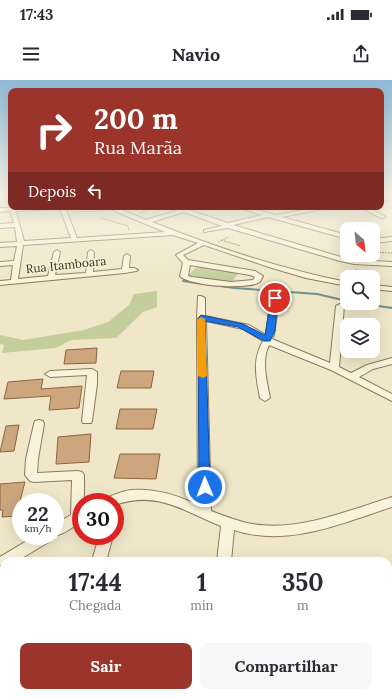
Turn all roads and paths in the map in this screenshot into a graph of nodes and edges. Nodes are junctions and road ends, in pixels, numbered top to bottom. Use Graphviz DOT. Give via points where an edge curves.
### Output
graph roads {
  1 [pos="16,222"];
  2 [pos="67,222"];
  3 [pos="116,222"];
  4 [pos="146,222"];
  5 [pos="217,222"];
  6 [pos="247,222"];
  7 [pos="293,222"];
  8 [pos="17,225"];
  9 [pos="0,226"];
  10 [pos="229,226"];
  11 [pos="206,231"];
  12 [pos="174,233"];
  13 [pos="340,234"];
  14 [pos="128,237"];
  15 [pos="229,237"];
  16 [pos="392,239"];
  17 [pos="75,240"];
  18 [pos="221,240"];
  19 [pos="380,240"];
  20 [pos="203,243"];
  21 [pos="21,244"];
  22 [pos="0,245"];
  23 [pos="210,245"];
  24 [pos="241,246"];
  25 [pos="57,252"];
  26 [pos="91,252"];
  27 [pos="380,252"];
  28 [pos="392,253"];
  29 [pos="127,256"];
  30 [pos="340,259"];
  31 [pos="186,262"];
  32 [pos="354,262"];
  33 [pos="17,263"];
  34 [pos="0,264"];
  35 [pos="392,264"];
  36 [pos="125,270"];
  37 [pos="134,270"];
  38 [pos="356,270"];
  39 [pos="89,274"];
  40 [pos="51,278"];
  41 [pos="14,282"];
  42 [pos="0,283"];
  43 [pos="340,283"];
  44 [pos="380,288"];
  45 [pos="392,289"];
  46 [pos="201,298"];
  47 [pos="275,298"];
  48 [pos="340,306"];
  49 [pos="201,318"];
  50 [pos="267,340"];
  51 [pos="392,361"];
  52 [pos="334,368"];
  53 [pos="50,374"];
  54 [pos="351,377"];
  55 [pos="265,398"];
  56 [pos="392,398"];
  57 [pos="87,421"];
  58 [pos="40,424"];
  59 [pos="79,493"];
  60 [pos="124,498"];
  61 [pos="392,502"];
  62 [pos="205,514"];
  63 [pos="228,524"];
  64 [pos="32,545"];
  65 [pos="103,545"];
  66 [pos="12,557"];
  67 [pos="100,557"];
  68 [pos="224,557"];
  1 -- 8 [label="street"];
  2 -- 17 [label="street"];
  3 -- 14 [label="path" via="128,226"];
  4 -- 12 [label="street"];
  5 -- 10 [label="street"];
  6 -- 10 [label="street"];
  7 -- 13 [label="street"];
  8 -- 9 [label="street"];
  8 -- 21 [label="street"];
  10 -- 11 [label="street"];
  10 -- 30 [label="street"];
  12 -- 14 [label="street"];
  12 -- 20 [label="street"];
  14 -- 17 [label="street"];
  15 -- 18 [label="path"];
  16 -- 19 [label="street"];
  17 -- 21 [label="street"];
  18 -- 23 [label="path"];
  18 -- 24 [label="path"];
  20 -- 23 [label="street"];
  20 -- 31 [label="street" via="180,254"];
  21 -- 22 [label="street"];
  21 -- 33 [label="street"];
  23 -- 43 [label="street" via="292,273"];
  25 -- 40 [label="street"];
  26 -- 39 [label="street"];
  27 -- 28 [label="path"];
  29 -- 36 [label="street"];
  31 -- 31 [label="street" via="233,269 259,276 256,282 248,284 189,279 184,276"];
  32 -- 35 [label="street"];
  32 -- 38 [label="path"];
  33 -- 34 [label="street"];
  33 -- 41 [label="street"];
  36 -- 37 [label="street, Rua Itamboara"];
  36 -- 39 [label="street, Rua Itamboara"];
  39 -- 40 [label="street, Rua Itamboara"];
  40 -- 41 [label="street, Rua Itamboara"];
  41 -- 42 [label="street, Rua Itamboara"];
  44 -- 45 [label="street"];
  46 -- 49 [label="street"];
  47 -- 50 [label="street" via="271,331"];
  48 -- 52 [label="street"];
  49 -- 50 [label="street" via="240,325"];
  49 -- 62 [label="street"];
  50 -- 52 [label="street"];
  50 -- 55 [label="street" via="260,359"];
  51 -- 54 [label="street" via="370,367"];
  52 -- 54 [label="street"];
  53 -- 57 [label="street" via="92,372"];
  54 -- 56 [label="street"];
  58 -- 59 [label="street" via="31,475 34,478 78,475"];
  60 -- 62 [label="street" via="132,494 153,494"];
  61 -- 63 [label="street" via="297,529 263,531"];
  62 -- 63 [label="street"];
  63 -- 68 [label="street"];
  64 -- 66 [label="street"];
  65 -- 67 [label="street"];
}
